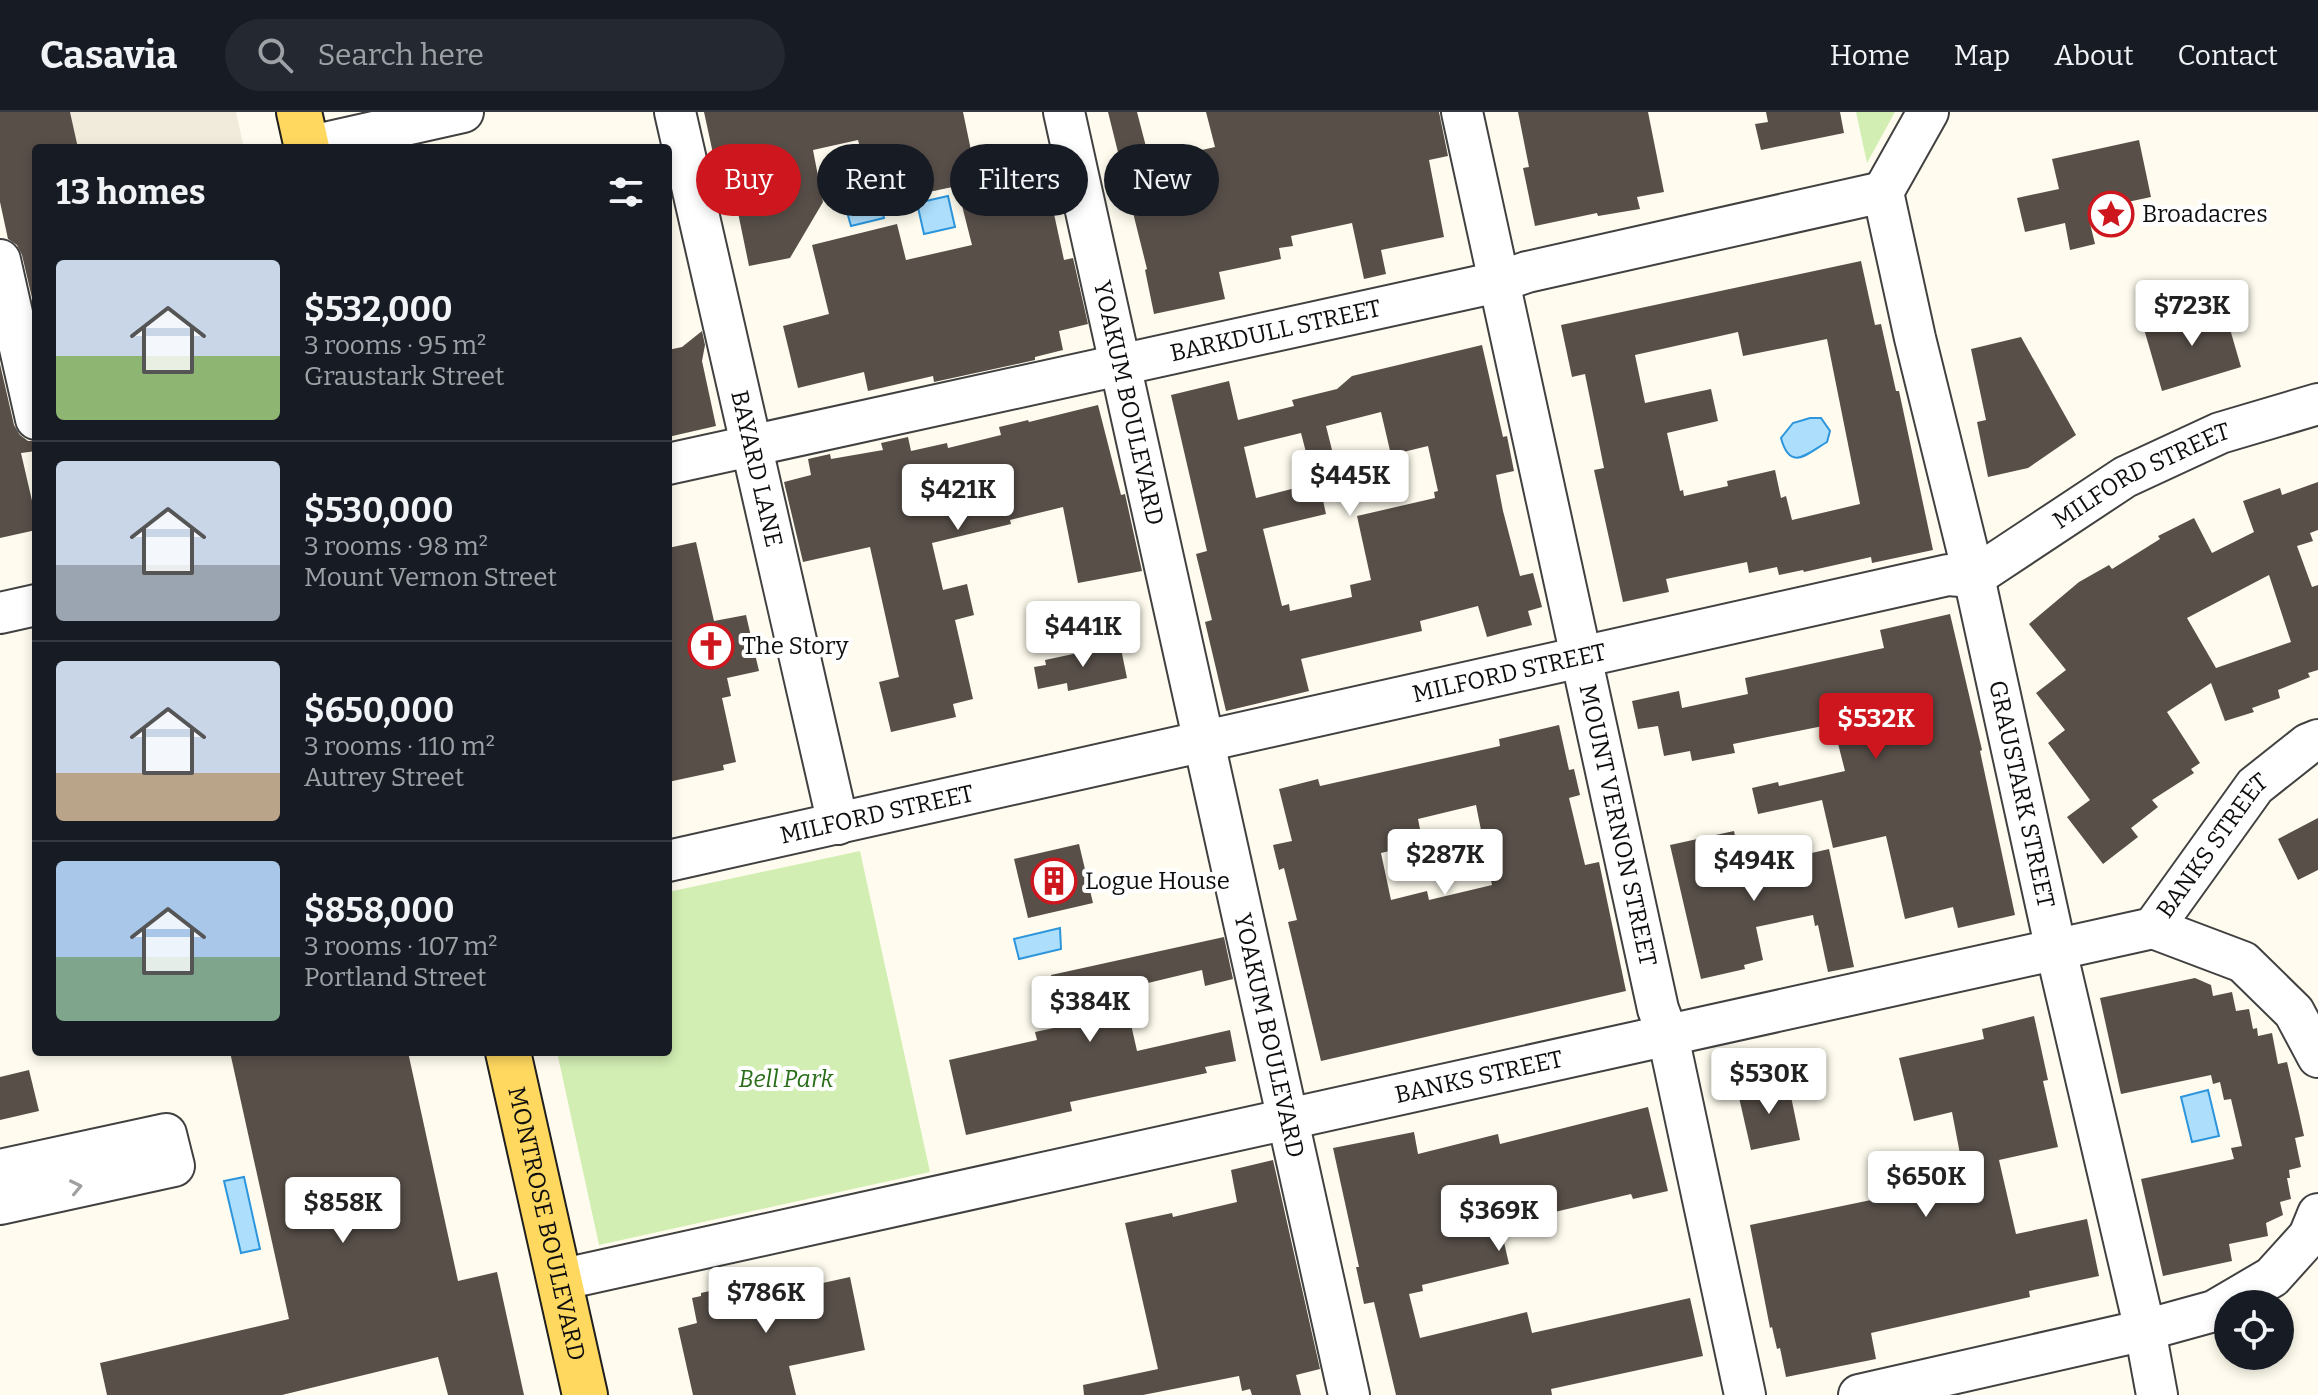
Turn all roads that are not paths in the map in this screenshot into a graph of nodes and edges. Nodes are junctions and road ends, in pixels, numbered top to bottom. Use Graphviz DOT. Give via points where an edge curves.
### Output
graph roads {
  1 [pos="299,112"];
  2 [pos="463,112"];
  3 [pos="675,112"];
  4 [pos="1064,112"];
  5 [pos="1462,112"];
  6 [pos="1928,112"];
  7 [pos="306,144"];
  8 [pos="324,144"];
  9 [pos="1883,192"];
  10 [pos="0,260"];
  11 [pos="1498,282"];
  12 [pos="1119,364"];
  13 [pos="32,401"];
  14 [pos="2318,404"];
  15 [pos="751,446"];
  16 [pos="672,463"];
  17 [pos="1974,577"];
  18 [pos="32,606"];
  19 [pos="0,613"];
  20 [pos="1582,656"];
  21 [pos="2318,740"];
  22 [pos="1202,742"];
  23 [pos="838,824"];
  24 [pos="672,860"];
  25 [pos="2153,928"];
  26 [pos="2056,950"];
  27 [pos="1668,1036"];
  28 [pos="509,1056"];
  29 [pos="2318,1057"];
  30 [pos="1289,1119"];
  31 [pos="0,1170"];
  32 [pos="0,1204"];
  33 [pos="2318,1214"];
  34 [pos="559,1280"];
  35 [pos="2145,1330"];
  36 [pos="585,1395"];
  37 [pos="1349,1395"];
  38 [pos="1745,1395"];
  39 [pos="1859,1395"];
  40 [pos="2157,1395"];
  1 -- 7 [label="main road"];
  2 -- 8 [label="street"];
  3 -- 15 [label="street, BAYARD LANE"];
  4 -- 12 [label="street, YOAKUM BOULEVARD"];
  5 -- 11 [label="street, MOUNT VERNON STREET"];
  6 -- 9 [label="street"];
  9 -- 11 [label="street, BARKDULL STREET"];
  9 -- 17 [label="street, GRAUSTARK STREET"];
  10 -- 13 [label="street"];
  11 -- 12 [label="street, BARKDULL STREET"];
  11 -- 20 [label="street, MOUNT VERNON STREET"];
  12 -- 15 [label="street, BARKDULL STREET"];
  12 -- 22 [label="street, YOAKUM BOULEVARD"];
  14 -- 17 [label="street, MILFORD STREET" via="2220,433 2125,477"];
  15 -- 16 [label="street, BARKDULL STREET"];
  15 -- 23 [label="street, BAYARD LANE"];
  17 -- 20 [label="street, MILFORD STREET" via="1948,575"];
  17 -- 26 [label="street, GRAUSTARK STREET"];
  18 -- 19 [label="street"];
  20 -- 22 [label="street, MILFORD STREET"];
  20 -- 27 [label="street, MOUNT VERNON STREET"];
  21 -- 25 [label="street, BANKS STREET" via="2255,786"];
  22 -- 23 [label="street, MILFORD STREET"];
  22 -- 30 [label="street, YOAKUM BOULEVARD"];
  23 -- 24 [label="street, MILFORD STREET"];
  25 -- 26 [label="street, BANKS STREET"];
  25 -- 29 [label="street" via="2243,962 2294,1012"];
  26 -- 27 [label="street, BANKS STREET"];
  26 -- 35 [label="street, GRAUSTARK STREET"];
  27 -- 30 [label="street, BANKS STREET"];
  27 -- 38 [label="street, MOUNT VERNON STREET"];
  28 -- 34 [label="main road, MONTROSE BOULEVARD"];
  30 -- 34 [label="street, BANKS STREET"];
  30 -- 37 [label="street, YOAKUM BOULEVARD"];
  32 -- 31 [label="street, one-way" via="174,1166 166,1134"];
  33 -- 35 [label="street" via="2309,1236 2272,1277 2214,1311"];
  34 -- 36 [label="main road, MONTROSE BOULEVARD"];
  35 -- 39 [label="street"];
  35 -- 40 [label="street, GRAUSTARK STREET"];
}
